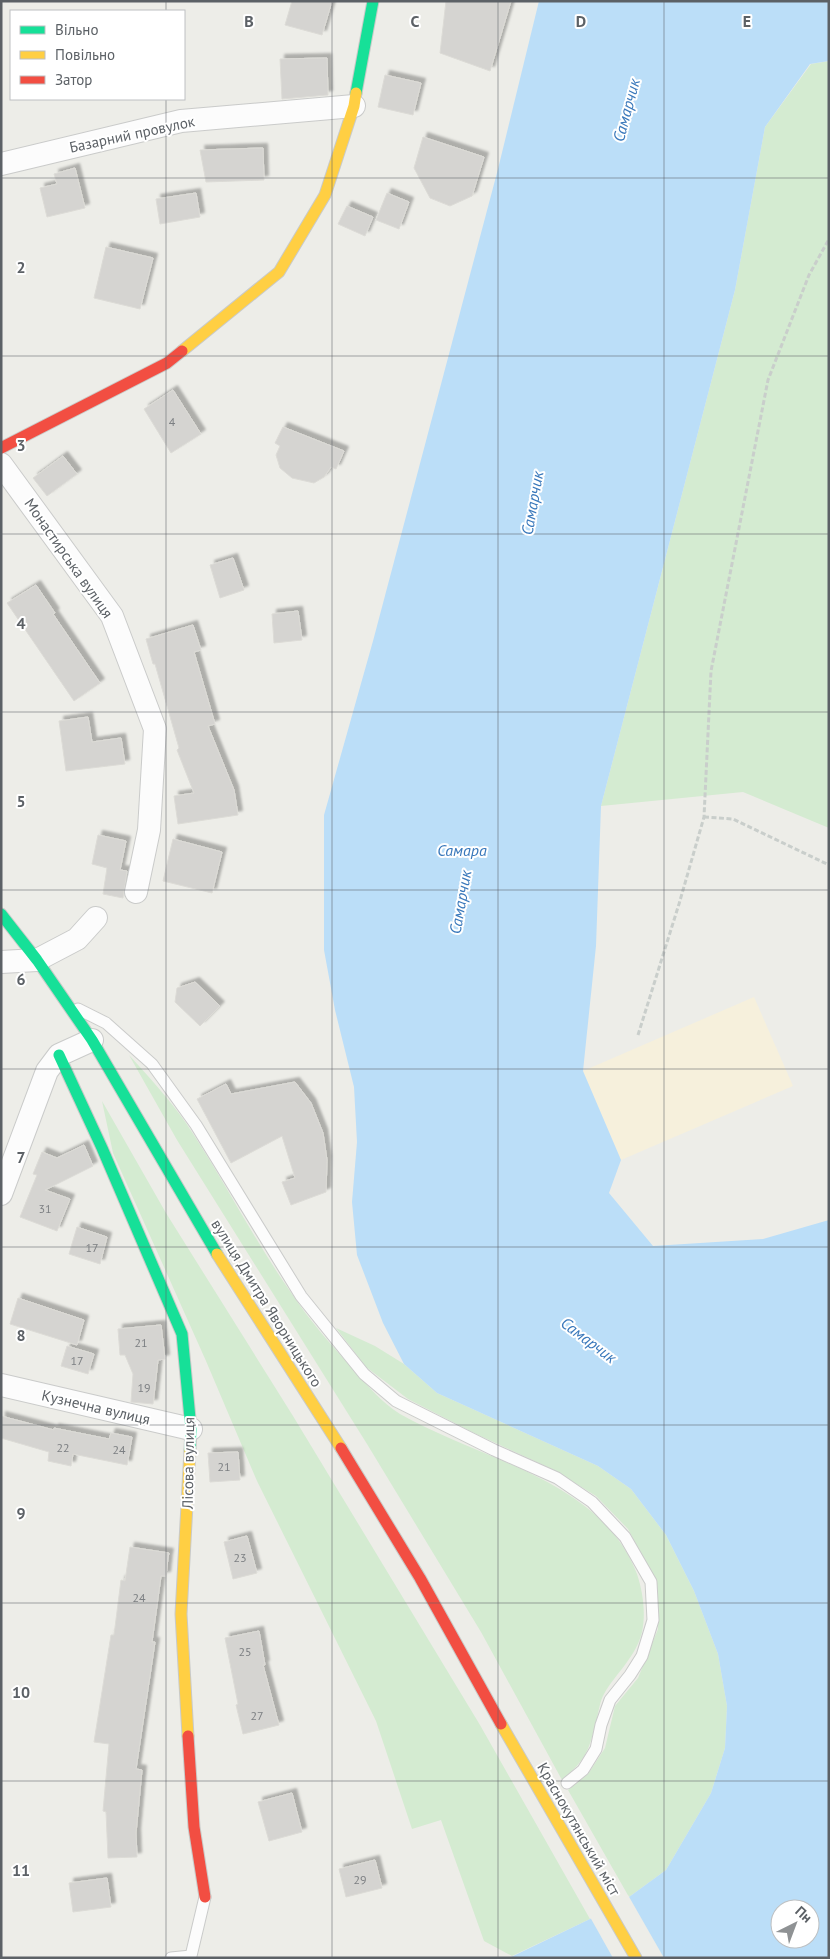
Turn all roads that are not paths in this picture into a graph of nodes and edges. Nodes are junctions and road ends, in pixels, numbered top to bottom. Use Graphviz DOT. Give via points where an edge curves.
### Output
graph roads {
  1 [pos="373,1"];
  2 [pos="354,106"];
  3 [pos="1,164"];
  4 [pos="1,448"];
  5 [pos="1,464"];
  6 [pos="136,892"];
  7 [pos="1,914"];
  8 [pos="96,918"];
  9 [pos="37,960"];
  10 [pos="1,962"];
  11 [pos="68,1004"];
  12 [pos="92,1040"];
  13 [pos="59,1055"];
  14 [pos="1,1194"];
  15 [pos="1,1385"];
  16 [pos="191,1429"];
  17 [pos="496,1716"];
  18 [pos="566,1782"];
  19 [pos="205,1897"];
  20 [pos="171,1958"];
  21 [pos="636,1958"];
  1 -- 2 [label="main road"];
  2 -- 3 [label="street, Базарний провулок" via="181,121"];
  2 -- 4 [label="main road" via="325,195 278,272 167,363"];
  5 -- 6 [label="street, Монастирська вулиця" via="112,616 155,729 150,830"];
  7 -- 9 [label="main road, вулиця Дмитра Яворницького"];
  8 -- 9 [label="street" via="77,939"];
  9 -- 10 [label="street"];
  9 -- 11 [label="main road, вулиця Дмитра Яворницького"];
  11 -- 12 [label="main road, вулиця Дмитра Яворницького"];
  11 -- 18 [label="lane" via="106,1023 152,1064 196,1125 301,1296 364,1374 396,1401 557,1478 592,1502 625,1537 651,1582 654,1620 642,1656 610,1700 596,1749 583,1770"];
  12 -- 13 [label="street"];
  12 -- 17 [label="main road, вулиця Дмитра Яворницького" via="210,1243 420,1578"];
  13 -- 14 [label="street" via="46,1071"];
  13 -- 16 [label="main road, Лісова вулиця" via="182,1334"];
  15 -- 16 [label="street, Кузнечна вулиця"];
  16 -- 19 [label="main road, Лісова вулиця" via="182,1614 194,1827"];
  17 -- 21 [label="main road, Краснокутянський міст"];
  19 -- 20 [label="lane" via="191,1956"];
}
